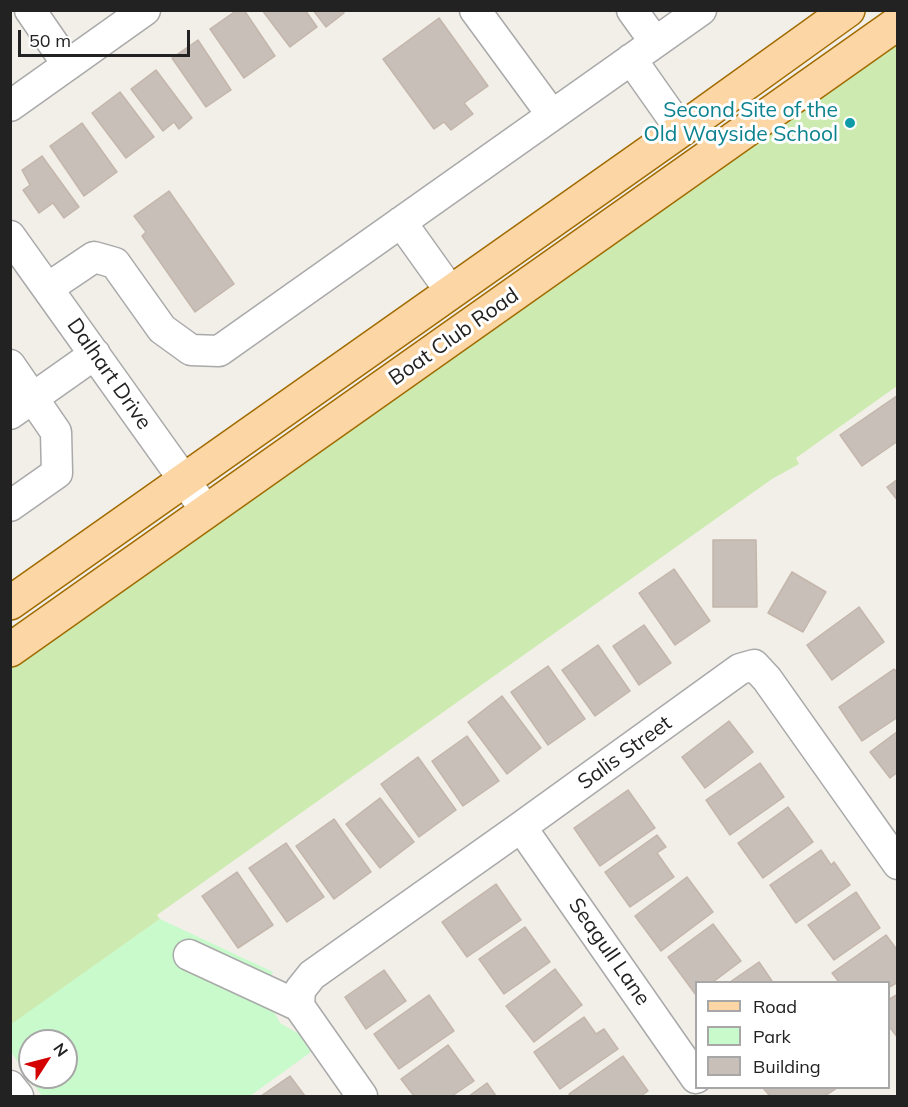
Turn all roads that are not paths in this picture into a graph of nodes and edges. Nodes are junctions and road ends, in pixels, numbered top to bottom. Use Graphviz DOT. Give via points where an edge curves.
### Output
graph roads {
  1 [pos="30,10"];
  2 [pos="146,10"];
  3 [pos="475,10"];
  4 [pos="632,10"];
  5 [pos="701,10"];
  6 [pos="848,10"];
  7 [pos="897,23"];
  8 [pos="643,51"];
  9 [pos="68,65"];
  10 [pos="10,106"];
  11 [pos="552,115"];
  12 [pos="681,130"];
  13 [pos="401,222"];
  14 [pos="10,236"];
  15 [pos="48,288"];
  16 [pos="451,292"];
  17 [pos="95,354"];
  18 [pos="10,365"];
  19 [pos="22,405"];
  20 [pos="184,480"];
  21 [pos="10,506"];
  22 [pos="207,512"];
  23 [pos="10,603"];
  24 [pos="10,650"];
  25 [pos="521,827"];
  26 [pos="897,864"];
  27 [pos="189,955"];
  28 [pos="300,998"];
  29 [pos="695,1077"];
  30 [pos="10,1086"];
  31 [pos="18,1096"];
  32 [pos="362,1096"];
  1 -- 9 [label="street"];
  2 -- 9 [label="street"];
  3 -- 11 [label="street"];
  4 -- 8 [label="street"];
  5 -- 8 [label="street"];
  6 -- 12 [label="main road, Boat Club Road"];
  7 -- 22 [label="main road, Boat Club Road"];
  8 -- 11 [label="street"];
  8 -- 12 [label="street"];
  9 -- 10 [label="street"];
  11 -- 13 [label="street"];
  12 -- 16 [label="main road, Boat Club Road"];
  13 -- 15 [label="street" via="219,351 190,350 162,329 115,263 94,257"];
  13 -- 16 [label="street"];
  14 -- 15 [label="street, Dalhart Drive"];
  15 -- 17 [label="street, Dalhart Drive"];
  16 -- 20 [label="main road, Boat Club Road"];
  17 -- 19 [label="street"];
  17 -- 20 [label="street, Dalhart Drive"];
  18 -- 19 [label="street"];
  19 -- 21 [label="street" via="56,432 57,473"];
  20 -- 22 [label="street, Dalhart Drive"];
  20 -- 23 [label="main road, Boat Club Road"];
  22 -- 24 [label="main road, Boat Club Road"];
  25 -- 26 [label="street, Salis Street" via="740,669 753,665 796,718"];
  25 -- 28 [label="street, Salis Street" via="312,975"];
  25 -- 29 [label="street, Seagull Lane"];
  27 -- 28 [label="street"];
  28 -- 32 [label="street"];
  30 -- 31 [label="street"];
}
